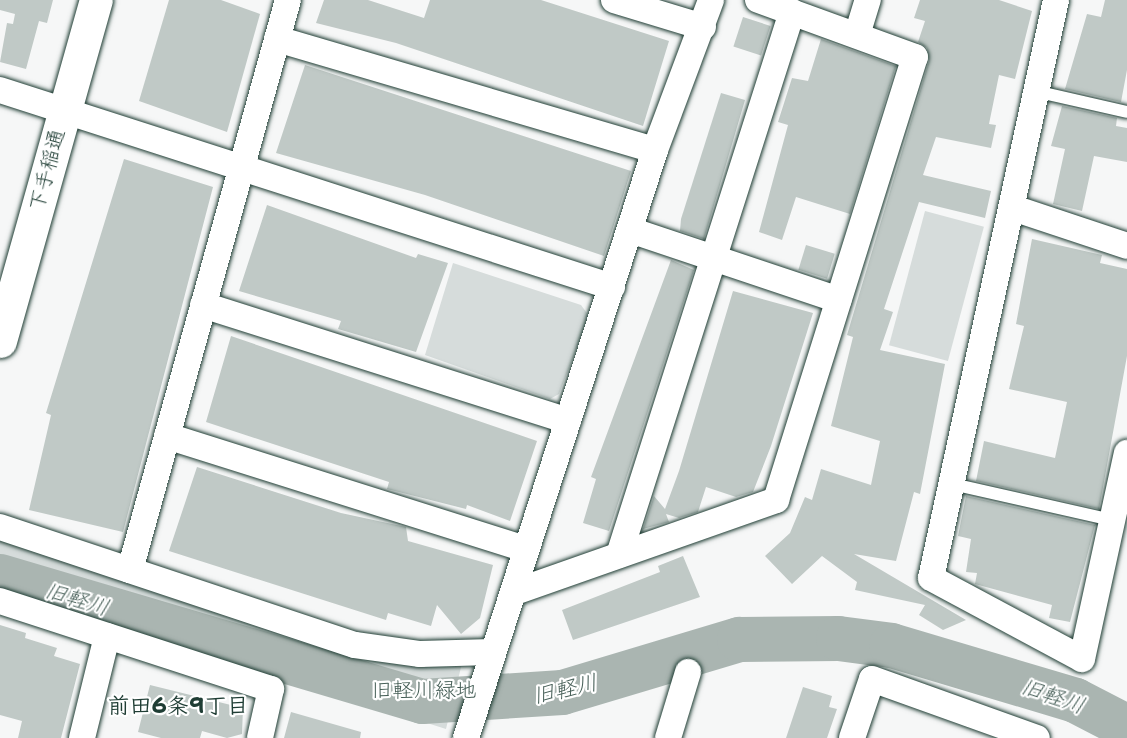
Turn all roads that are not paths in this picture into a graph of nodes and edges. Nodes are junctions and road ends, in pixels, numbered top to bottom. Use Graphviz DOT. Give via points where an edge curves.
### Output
graph roads {
  1 [pos="96,0"];
  2 [pos="288,0"];
  3 [pos="614,0"];
  4 [pos="711,0"];
  5 [pos="758,0"];
  6 [pos="868,0"];
  7 [pos="1056,0"];
  8 [pos="792,12"];
  9 [pos="703,27"];
  10 [pos="857,35"];
  11 [pos="277,39"];
  12 [pos="0,90"];
  13 [pos="1039,92"];
  14 [pos="63,111"];
  15 [pos="1127,112"];
  16 [pos="655,150"];
  17 [pos="242,165"];
  18 [pos="1013,208"];
  19 [pos="630,230"];
  20 [pos="1127,246"];
  21 [pos="714,258"];
  22 [pos="612,287"];
  23 [pos="839,300"];
  24 [pos="203,305"];
  25 [pos="0,341"];
  26 [pos="568,421"];
  27 [pos="167,436"];
  28 [pos="1127,453"];
  29 [pos="952,484"];
  30 [pos="1112,520"];
  31 [pos="0,527"];
  32 [pos="526,549"];
  33 [pos="619,555"];
  34 [pos="130,570"];
  35 [pos="515,592"];
  36 [pos="0,601"];
  37 [pos="107,636"];
  38 [pos="490,661"];
  39 [pos="688,672"];
  40 [pos="468,729"];
  41 [pos="82,738"];
  42 [pos="260,738"];
  43 [pos="668,738"];
  44 [pos="852,738"];
  45 [pos="1037,738"];
  1 -- 14 [label="main road, 下手稲通"];
  2 -- 11 [label="street"];
  3 -- 9 [label="street"];
  4 -- 9 [label="street"];
  5 -- 8 [label="street"];
  6 -- 10 [label="street"];
  7 -- 13 [label="street"];
  8 -- 10 [label="street"];
  8 -- 21 [label="street"];
  9 -- 16 [label="street"];
  10 -- 23 [label="street" via="915,57"];
  11 -- 16 [label="street"];
  11 -- 17 [label="street"];
  12 -- 14 [label="street"];
  13 -- 15 [label="lane"];
  13 -- 18 [label="street"];
  14 -- 17 [label="street"];
  14 -- 25 [label="main road, 下手稲通"];
  16 -- 19 [label="street"];
  17 -- 22 [label="street"];
  17 -- 24 [label="street"];
  18 -- 20 [label="street"];
  18 -- 29 [label="street"];
  19 -- 21 [label="street"];
  19 -- 22 [label="street"];
  21 -- 23 [label="street"];
  21 -- 33 [label="street"];
  22 -- 26 [label="street"];
  23 -- 33 [label="street" via="776,500"];
  24 -- 26 [label="street"];
  24 -- 27 [label="street"];
  26 -- 32 [label="street"];
  27 -- 32 [label="street"];
  27 -- 34 [label="street"];
  28 -- 30 [label="street"];
  29 -- 30 [label="lane"];
  29 -- 30 [label="street" via="931,578 1082,659"];
  31 -- 34 [label="street"];
  32 -- 35 [label="street"];
  33 -- 35 [label="street"];
  34 -- 38 [label="street" via="355,645"];
  35 -- 38 [label="street"];
  36 -- 37 [label="street"];
  37 -- 41 [label="street"];
  37 -- 42 [label="street" via="271,689"];
  38 -- 40 [label="street"];
  39 -- 43 [label="street"];
  44 -- 45 [label="street" via="872,679"];
}
